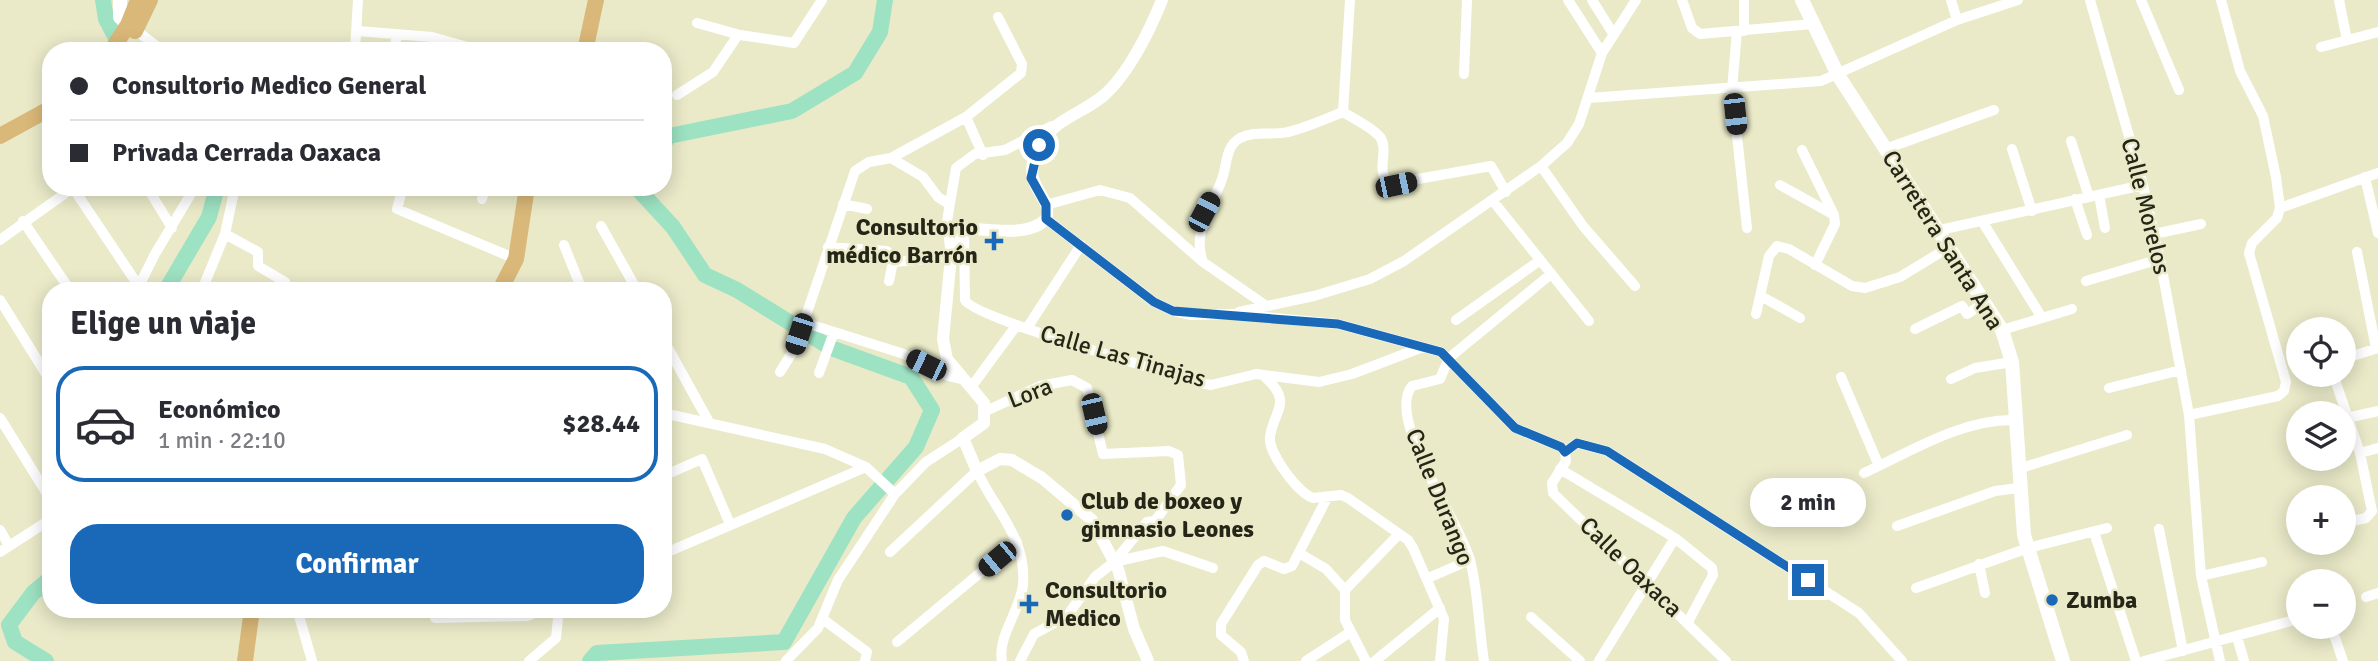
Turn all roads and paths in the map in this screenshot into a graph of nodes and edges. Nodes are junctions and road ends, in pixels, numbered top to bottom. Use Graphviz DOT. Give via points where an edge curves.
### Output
graph roads {
  1 [pos="120,0"];
  2 [pos="138,0"];
  3 [pos="150,0"];
  4 [pos="358,0"];
  5 [pos="596,0"];
  6 [pos="822,0"];
  7 [pos="1161,0"];
  8 [pos="1350,0"];
  9 [pos="1468,0"];
  10 [pos="1568,0"];
  11 [pos="1592,0"];
  12 [pos="1636,0"];
  13 [pos="1682,0"];
  14 [pos="1745,0"];
  15 [pos="1802,0"];
  16 [pos="1951,0"];
  17 [pos="2018,0"];
  18 [pos="2090,0"];
  19 [pos="2141,0"];
  20 [pos="2221,0"];
  21 [pos="2339,0"];
  22 [pos="998,17"];
  23 [pos="1957,20"];
  24 [pos="697,23"];
  25 [pos="1813,24"];
  26 [pos="132,27"];
  27 [pos="358,31"];
  28 [pos="1740,31"];
  29 [pos="2378,32"];
  30 [pos="397,34"];
  31 [pos="737,35"];
  32 [pos="1614,35"];
  33 [pos="2347,40"];
  34 [pos="119,42"];
  35 [pos="126,42"];
  36 [pos="151,42"];
  37 [pos="356,42"];
  38 [pos="396,42"];
  39 [pos="450,42"];
  40 [pos="587,42"];
  41 [pos="2321,47"];
  42 [pos="1602,54"];
  43 [pos="1464,74"];
  44 [pos="1839,75"];
  45 [pos="1732,90"];
  46 [pos="2179,90"];
  47 [pos="677,95"];
  48 [pos="1589,98"];
  49 [pos="1994,110"];
  50 [pos="42,112"];
  51 [pos="1343,112"];
  52 [pos="42,114"];
  53 [pos="966,117"];
  54 [pos="1052,126"];
  55 [pos="0,127"];
  56 [pos="0,136"];
  57 [pos="2071,141"];
  58 [pos="1885,149"];
  59 [pos="2012,149"];
  60 [pos="1801,150"];
  61 [pos="983,155"];
  62 [pos="891,158"];
  63 [pos="1541,166"];
  64 [pos="2378,173"];
  65 [pos="2365,177"];
  66 [pos="1780,185"];
  67 [pos="2143,185"];
  68 [pos="1506,192"];
  69 [pos="62,196"];
  70 [pos="79,196"];
  71 [pos="152,196"];
  72 [pos="190,196"];
  73 [pos="233,196"];
  74 [pos="401,196"];
  75 [pos="483,196"];
  76 [pos="526,196"];
  77 [pos="2094,196"];
  78 [pos="482,199"];
  79 [pos="2075,199"];
  80 [pos="1493,201"];
  81 [pos="843,204"];
  82 [pos="949,204"];
  83 [pos="1046,205"];
  84 [pos="2280,208"];
  85 [pos="867,209"];
  86 [pos="2032,211"];
  87 [pos="1834,215"];
  88 [pos="1046,219"];
  89 [pos="23,221"];
  90 [pos="1982,221"];
  91 [pos="2201,224"];
  92 [pos="601,226"];
  93 [pos="172,228"];
  94 [pos="1747,228"];
  95 [pos="2105,228"];
  96 [pos="1940,230"];
  97 [pos="2378,233"];
  98 [pos="225,234"];
  99 [pos="964,234"];
  100 [pos="2154,234"];
  101 [pos="2087,235"];
  102 [pos="0,240"];
  103 [pos="564,245"];
  104 [pos="1081,245"];
  105 [pos="1951,246"];
  106 [pos="828,247"];
  107 [pos="2357,252"];
  108 [pos="951,257"];
  109 [pos="516,259"];
  110 [pos="2160,260"];
  111 [pos="1539,261"];
  112 [pos="893,262"];
  113 [pos="1203,262"];
  114 [pos="1815,265"];
  115 [pos="1551,274"];
  116 [pos="889,281"];
  117 [pos="2086,281"];
  118 [pos="65,282"];
  119 [pos="134,282"];
  120 [pos="141,282"];
  121 [pos="205,282"];
  122 [pos="285,282"];
  123 [pos="504,282"];
  124 [pos="579,282"];
  125 [pos="632,282"];
  126 [pos="1635,286"];
  127 [pos="1761,296"];
  128 [pos="0,300"];
  129 [pos="1986,302"];
  130 [pos="1265,305"];
  131 [pos="2072,309"];
  132 [pos="1233,314"];
  133 [pos="1756,314"];
  134 [pos="1800,318"];
  135 [pos="2042,318"];
  136 [pos="1457,320"];
  137 [pos="1589,321"];
  138 [pos="802,325"];
  139 [pos="1016,326"];
  140 [pos="1027,328"];
  141 [pos="1915,329"];
  142 [pos="2002,330"];
  143 [pos="832,335"];
  144 [pos="1423,347"];
  145 [pos="2377,348"];
  146 [pos="672,355"];
  147 [pos="2356,355"];
  148 [pos="1449,358"];
  149 [pos="2012,362"];
  150 [pos="42,368"];
  151 [pos="2181,370"];
  152 [pos="780,372"];
  153 [pos="819,373"];
  154 [pos="1265,376"];
  155 [pos="1841,377"];
  156 [pos="1951,379"];
  157 [pos="969,383"];
  158 [pos="2109,388"];
  159 [pos="986,411"];
  160 [pos="2378,411"];
  161 [pos="672,415"];
  162 [pos="2189,415"];
  163 [pos="2356,416"];
  164 [pos="0,418"];
  165 [pos="2014,420"];
  166 [pos="709,422"];
  167 [pos="2127,435"];
  168 [pos="963,438"];
  169 [pos="2356,442"];
  170 [pos="2378,448"];
  171 [pos="1565,452"];
  172 [pos="2360,453"];
  173 [pos="1879,466"];
  174 [pos="866,467"];
  175 [pos="1560,469"];
  176 [pos="2018,469"];
  177 [pos="977,471"];
  178 [pos="672,472"];
  179 [pos="1864,473"];
  180 [pos="42,485"];
  181 [pos="2019,488"];
  182 [pos="895,494"];
  183 [pos="1327,498"];
  184 [pos="2356,520"];
  185 [pos="42,524"];
  186 [pos="730,524"];
  187 [pos="1897,526"];
  188 [pos="2107,528"];
  189 [pos="2159,529"];
  190 [pos="0,530"];
  191 [pos="2094,532"];
  192 [pos="1399,534"];
  193 [pos="1675,538"];
  194 [pos="1017,542"];
  195 [pos="8,544"];
  196 [pos="2028,548"];
  197 [pos="672,550"];
  198 [pos="0,552"];
  199 [pos="890,552"];
  200 [pos="1299,553"];
  201 [pos="1471,560"];
  202 [pos="1114,562"];
  203 [pos="2262,562"];
  204 [pos="1979,564"];
  205 [pos="1213,568"];
  206 [pos="2202,576"];
  207 [pos="1428,578"];
  208 [pos="1648,583"];
  209 [pos="1916,588"];
  210 [pos="1345,590"];
  211 [pos="1985,593"];
  212 [pos="2378,593"];
  213 [pos="2366,597"];
  214 [pos="1440,608"];
  215 [pos="1531,617"];
  216 [pos="251,618"];
  217 [pos="300,618"];
  218 [pos="558,618"];
  219 [pos="824,620"];
  220 [pos="1688,622"];
  221 [pos="2286,623"];
  222 [pos="1349,633"];
  223 [pos="2237,637"];
  224 [pos="2335,639"];
  225 [pos="897,642"];
  226 [pos="2218,643"];
  227 [pos="2183,651"];
  228 [pos="2156,659"];
  229 [pos="244,661"];
  230 [pos="312,661"];
  231 [pos="529,661"];
  232 [pos="786,661"];
  233 [pos="865,661"];
  234 [pos="1002,661"];
  235 [pos="1020,661"];
  236 [pos="1148,661"];
  237 [pos="1244,661"];
  238 [pos="1306,661"];
  239 [pos="1366,661"];
  240 [pos="1375,661"];
  241 [pos="1440,661"];
  242 [pos="1484,661"];
  243 [pos="1580,661"];
  244 [pos="1599,661"];
  245 [pos="1726,661"];
  246 [pos="1902,661"];
  247 [pos="2063,661"];
  248 [pos="2136,661"];
  249 [pos="2144,661"];
  250 [pos="2220,661"];
  251 [pos="2244,661"];
  252 [pos="2343,661"];
  1 -- 26 [label="main road" via="120,17"];
  2 -- 26 [label="main road"];
  3 -- 26 [label="main road"];
  4 -- 27 [label="street"];
  5 -- 40 [label="main road"];
  6 -- 31 [label="street" via="794,43"];
  7 -- 54 [label="street" via="1148,32 1110,88"];
  8 -- 51 [label="street"];
  9 -- 43 [label="street"];
  10 -- 42 [label="street"];
  11 -- 32 [label="street"];
  12 -- 32 [label="street"];
  13 -- 28 [label="street" via="1696,32"];
  14 -- 28 [label="street"];
  15 -- 25 [label="main road, Carretera Santa Ana"];
  16 -- 23 [label="street"];
  17 -- 23 [label="street"];
  18 -- 67 [label="street, Calle Morelos"];
  19 -- 46 [label="street"];
  20 -- 84 [label="street" via="2240,71 2263,117"];
  21 -- 33 [label="street"];
  22 -- 53 [label="street" via="1022,64 1021,73"];
  23 -- 44 [label="street"];
  24 -- 31 [label="street"];
  25 -- 28 [label="street"];
  25 -- 44 [label="main road, Carretera Santa Ana"];
  26 -- 34 [label="main road"];
  26 -- 35 [label="main road"];
  26 -- 36 [label="street"];
  27 -- 30 [label="street"];
  27 -- 37 [label="street"];
  28 -- 45 [label="street"];
  29 -- 33 [label="street"];
  30 -- 38 [label="street"];
  30 -- 39 [label="street"];
  31 -- 47 [label="street" via="713,72"];
  32 -- 42 [label="street"];
  33 -- 41 [label="street"];
  42 -- 48 [label="street"];
  44 -- 45 [label="street" via="1805,84"];
  44 -- 58 [label="main road, Carretera Santa Ana"];
  45 -- 48 [label="street"];
  45 -- 94 [label="street"];
  48 -- 63 [label="street" via="1567,143"];
  49 -- 58 [label="street"];
  50 -- 55 [label="main road"];
  51 -- 68 [label="street" via="1378,135 1382,173 1390,184 1492,166"];
  51 -- 113 [label="street" via="1286,133 1245,136 1229,150 1223,175 1204,212"];
  52 -- 56 [label="main road"];
  53 -- 61 [label="street"];
  53 -- 62 [label="street"];
  54 -- 61 [label="street" via="1005,150"];
  54 -- 83 [label="street" via="1030,171"];
  57 -- 77 [label="street"];
  58 -- 96 [label="main road, Carretera Santa Ana"];
  59 -- 86 [label="street"];
  60 -- 87 [label="street"];
  61 -- 82 [label="street" via="975,154 956,168"];
  62 -- 81 [label="street" via="860,166"];
  62 -- 82 [label="street" via="923,177"];
  63 -- 68 [label="street"];
  63 -- 126 [label="street" via="1583,226"];
  64 -- 65 [label="street"];
  65 -- 84 [label="street"];
  65 -- 97 [label="street"];
  66 -- 87 [label="street"];
  67 -- 77 [label="street"];
  67 -- 100 [label="street, Calle Morelos"];
  68 -- 80 [label="street"];
  69 -- 89 [label="street"];
  70 -- 119 [label="street"];
  71 -- 93 [label="street"];
  72 -- 93 [label="street"];
  73 -- 98 [label="street"];
  74 -- 109 [label="street" via="397,209"];
  75 -- 78 [label="street"];
  76 -- 109 [label="main road"];
  77 -- 79 [label="street"];
  77 -- 95 [label="street"];
  79 -- 86 [label="street"];
  79 -- 101 [label="street"];
  80 -- 111 [label="street"];
  80 -- 130 [label="street" via="1370,279"];
  81 -- 85 [label="street"];
  81 -- 106 [label="street"];
  82 -- 108 [label="street"];
  83 -- 88 [label="street"];
  83 -- 113 [label="street" via="1100,191 1121,194"];
  84 -- 162 [label="street" via="2249,253 2284,370 2284,391"];
  86 -- 90 [label="street"];
  87 -- 114 [label="street" via="1835,224"];
  88 -- 99 [label="street" via="1036,228 974,229"];
  88 -- 104 [label="street"];
  89 -- 102 [label="street"];
  89 -- 118 [label="street"];
  90 -- 96 [label="street"];
  90 -- 135 [label="street"];
  91 -- 100 [label="street"];
  92 -- 125 [label="street"];
  93 -- 120 [label="street"];
  96 -- 105 [label="main road, Carretera Santa Ana"];
  98 -- 121 [label="street"];
  98 -- 122 [label="street" via="258,252 258,266"];
  99 -- 108 [label="street"];
  99 -- 139 [label="street, Calle Las Tinajas" via="967,305"];
  100 -- 110 [label="street, Calle Morelos"];
  103 -- 124 [label="street"];
  104 -- 132 [label="street" via="1162,307 1190,314"];
  104 -- 140 [label="street"];
  105 -- 114 [label="street" via="1900,277 1865,288 1852,286"];
  105 -- 129 [label="main road, Carretera Santa Ana"];
  106 -- 112 [label="street" via="887,251"];
  106 -- 138 [label="street"];
  107 -- 145 [label="street"];
  108 -- 112 [label="street"];
  108 -- 157 [label="street" via="943,351"];
  109 -- 123 [label="main road"];
  110 -- 117 [label="street"];
  110 -- 151 [label="street, Calle Morelos"];
  111 -- 115 [label="street"];
  111 -- 136 [label="street"];
  112 -- 116 [label="street"];
  113 -- 130 [label="street"];
  114 -- 127 [label="street" via="1777,246 1769,256"];
  115 -- 137 [label="street"];
  115 -- 148 [label="street"];
  127 -- 133 [label="street"];
  127 -- 134 [label="street"];
  128 -- 150 [label="street"];
  129 -- 141 [label="street" via="1967,314 1962,306"];
  129 -- 142 [label="main road, Carretera Santa Ana"];
  130 -- 132 [label="street"];
  131 -- 135 [label="street"];
  132 -- 144 [label="street" via="1338,324"];
  135 -- 142 [label="street"];
  138 -- 143 [label="street"];
  138 -- 152 [label="street"];
  139 -- 140 [label="street, Calle Las Tinajas"];
  139 -- 157 [label="street"];
  140 -- 154 [label="street, Calle Las Tinajas" via="1200,383"];
  142 -- 149 [label="main road, Carretera Santa Ana"];
  143 -- 153 [label="street"];
  143 -- 157 [label="street" via="904,354"];
  144 -- 148 [label="street"];
  144 -- 154 [label="street, Calle Las Tinajas" via="1319,382"];
  145 -- 147 [label="street"];
  146 -- 166 [label="street"];
  148 -- 171 [label="street" via="1508,422"];
  148 -- 201 [label="street, Calle Durango" via="1440,379 1409,389 1409,420 1423,465"];
  149 -- 156 [label="street" via="1975,368"];
  149 -- 165 [label="main road, Carretera Santa Ana"];
  151 -- 158 [label="street"];
  151 -- 162 [label="street, Calle Morelos"];
  154 -- 183 [label="street" via="1279,399 1279,415 1270,437 1273,451 1303,493"];
  155 -- 173 [label="street"];
  157 -- 159 [label="street"];
  159 -- 168 [label="street" via="984,423"];
  159 -- 202 [label="street, Lora" via="1040,386 1072,380 1087,388 1103,454 1169,451 1178,455 1181,485 1155,521 1147,523"];
  160 -- 163 [label="street"];
  161 -- 166 [label="street"];
  162 -- 206 [label="street, Calle Morelos"];
  164 -- 180 [label="street"];
  165 -- 173 [label="street" via="1987,421"];
  165 -- 176 [label="main road, Carretera Santa Ana"];
  166 -- 174 [label="street" via="825,449"];
  167 -- 176 [label="street"];
  168 -- 177 [label="street"];
  168 -- 182 [label="street" via="926,462"];
  169 -- 172 [label="street"];
  170 -- 172 [label="street"];
  171 -- 175 [label="street, Calle Oaxaca"];
  171 -- 246 [label="street" via="1577,443 1607,451 1859,612"];
  172 -- 184 [label="street" via="2371,513"];
  173 -- 179 [label="street"];
  174 -- 182 [label="street"];
  174 -- 186 [label="street"];
  175 -- 193 [label="street, Calle Oaxaca"];
  175 -- 208 [label="street, Calle Oaxaca" via="1552,483 1553,493"];
  176 -- 181 [label="main road, Carretera Santa Ana"];
  177 -- 194 [label="street"];
  177 -- 199 [label="street"];
  177 -- 202 [label="street" via="1007,459 1035,473 1092,520"];
  178 -- 186 [label="street" via="702,459"];
  181 -- 187 [label="street" via="1995,491"];
  181 -- 196 [label="main road, Carretera Santa Ana"];
  182 -- 219 [label="street" via="838,580"];
  183 -- 192 [label="street" via="1348,498"];
  183 -- 200 [label="street"];
  185 -- 195 [label="street"];
  186 -- 197 [label="street"];
  188 -- 191 [label="street"];
  189 -- 227 [label="street"];
  190 -- 195 [label="street"];
  191 -- 196 [label="street"];
  191 -- 248 [label="street"];
  192 -- 207 [label="street" via="1413,548"];
  192 -- 210 [label="street"];
  193 -- 208 [label="street"];
  193 -- 220 [label="street, Calle Oaxaca" via="1713,571"];
  194 -- 225 [label="street"];
  194 -- 234 [label="street" via="1023,586 1001,649"];
  195 -- 198 [label="street"];
  196 -- 204 [label="street"];
  196 -- 247 [label="main road, Carretera Santa Ana"];
  200 -- 210 [label="street" via="1326,569"];
  200 -- 237 [label="street" via="1289,568 1264,561 1258,565 1221,624 1222,635 1241,652"];
  201 -- 207 [label="street"];
  201 -- 242 [label="street, Calle Durango"];
  202 -- 205 [label="street" via="1163,551"];
  202 -- 235 [label="street" via="1095,577 1067,616 1034,634"];
  202 -- 236 [label="street"];
  203 -- 206 [label="street"];
  204 -- 209 [label="street"];
  204 -- 211 [label="street"];
  206 -- 226 [label="street, Calle Morelos"];
  207 -- 214 [label="street"];
  208 -- 220 [label="street, Calle Oaxaca"];
  208 -- 244 [label="street"];
  210 -- 222 [label="street"];
  212 -- 213 [label="street"];
  214 -- 240 [label="street"];
  214 -- 241 [label="street" via="1445,627"];
  215 -- 243 [label="street"];
  216 -- 229 [label="main road"];
  217 -- 230 [label="street"];
  218 -- 231 [label="street" via="556,638"];
  219 -- 232 [label="street"];
  219 -- 233 [label="street" via="867,652"];
  220 -- 245 [label="street, Calle Oaxaca"];
  221 -- 223 [label="street"];
  222 -- 238 [label="street"];
  222 -- 239 [label="street"];
  223 -- 226 [label="street"];
  223 -- 251 [label="street"];
  224 -- 252 [label="street"];
  226 -- 227 [label="street"];
  226 -- 250 [label="street, Calle Morelos"];
  227 -- 228 [label="street"];
  228 -- 249 [label="street"];
}
